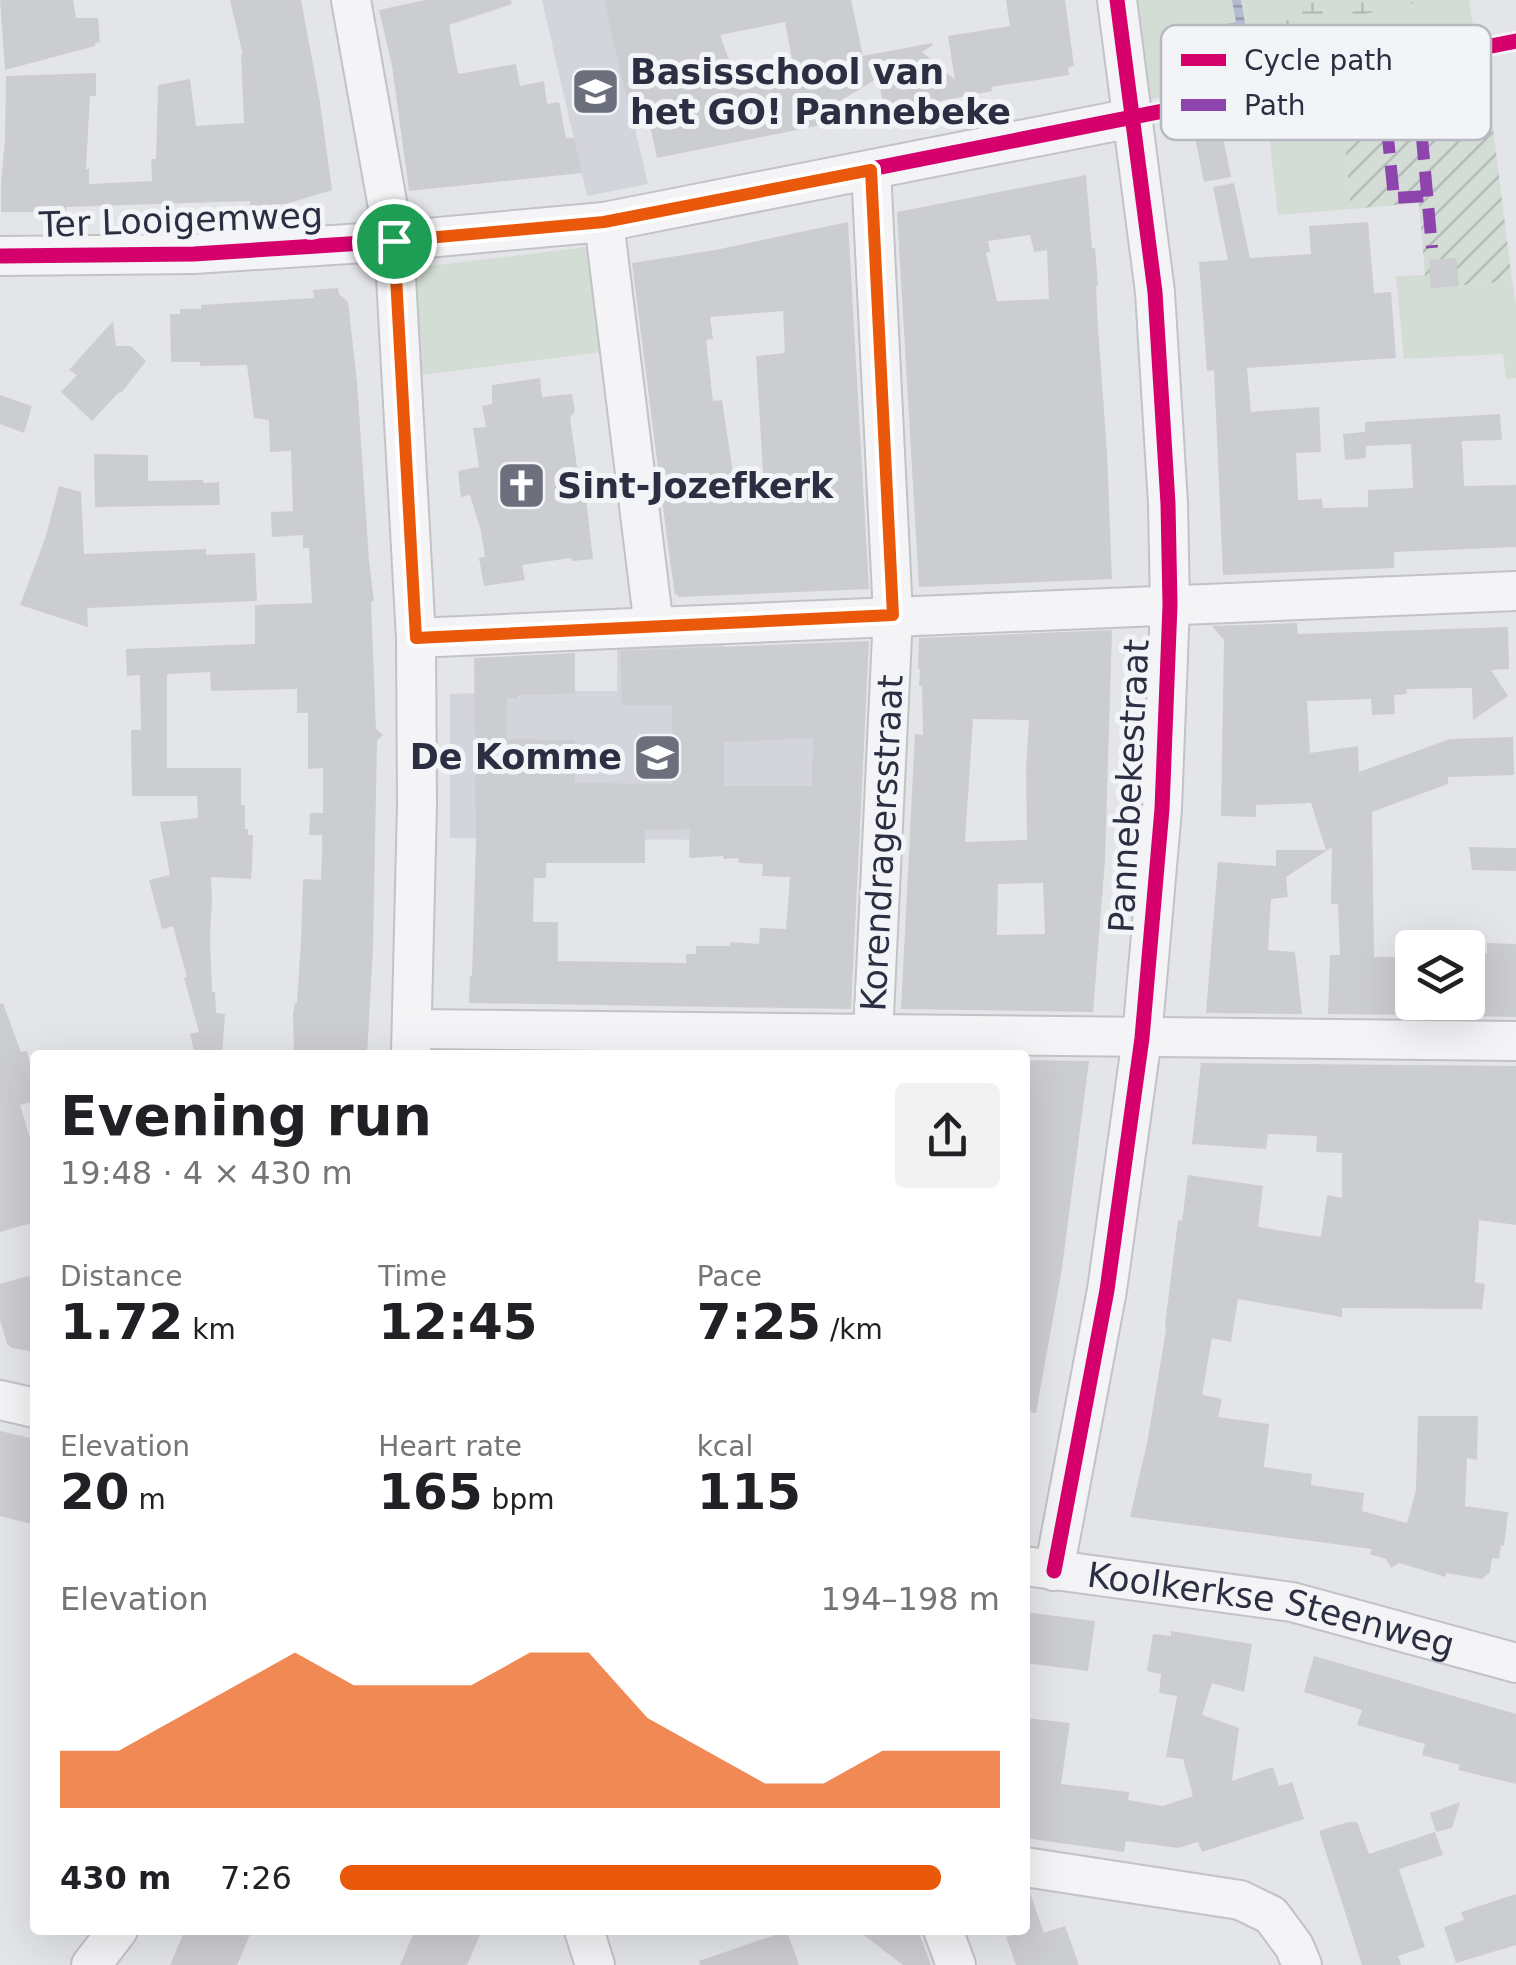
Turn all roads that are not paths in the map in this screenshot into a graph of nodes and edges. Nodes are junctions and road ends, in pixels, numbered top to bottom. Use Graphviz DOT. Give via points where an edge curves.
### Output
graph roads {
  1 [pos="351,0"];
  2 [pos="1117,0"];
  3 [pos="1132,118"];
  4 [pos="871,170"];
  5 [pos="604,222"];
  6 [pos="394,241"];
  7 [pos="0,256"];
  8 [pos="1516,591"];
  9 [pos="1170,605"];
  10 [pos="893,615"];
  11 [pos="654,627"];
  12 [pos="416,638"];
  13 [pos="873,1036"];
  14 [pos="1142,1038"];
  15 [pos="1516,1041"];
  16 [pos="411,1042"];
  17 [pos="0,1400"];
  18 [pos="30,1407"];
  19 [pos="1040,1569"];
  20 [pos="1516,1662"];
  21 [pos="1030,1868"];
  22 [pos="114,1935"];
  23 [pos="586,1935"];
  24 [pos="945,1935"];
  25 [pos="91,1965"];
  26 [pos="595,1965"];
  27 [pos="956,1965"];
  28 [pos="1302,1965"];
  1 -- 6 [label="street"];
  2 -- 3 [label="street, Pannebekestraat"];
  3 -- 4 [label="street, Ter Looigemweg"];
  3 -- 9 [label="street, Pannebekestraat" via="1155,292"];
  4 -- 5 [label="street, Ter Looigemweg"];
  4 -- 10 [label="street, Korendragersstraat"];
  5 -- 6 [label="street, Ter Looigemweg"];
  5 -- 11 [label="street"];
  6 -- 7 [label="street, Ter Looigemweg" via="194,254"];
  6 -- 12 [label="street"];
  8 -- 9 [label="street"];
  9 -- 10 [label="street"];
  9 -- 14 [label="street, Pannebekestraat" via="1162,809"];
  10 -- 11 [label="street"];
  10 -- 13 [label="street, Korendragersstraat"];
  11 -- 12 [label="street"];
  12 -- 16 [label="street"];
  13 -- 14 [label="street"];
  13 -- 16 [label="street"];
  14 -- 15 [label="street"];
  14 -- 19 [label="street, Pannebekestraat" via="1106,1290"];
  17 -- 18 [label="street"];
  19 -- 20 [label="street, Koolkerkse Steenweg" via="1292,1602"];
  21 -- 28 [label="street" via="1240,1900 1271,1915"];
  22 -- 25 [label="street"];
  23 -- 26 [label="street"];
  24 -- 27 [label="street"];
}
